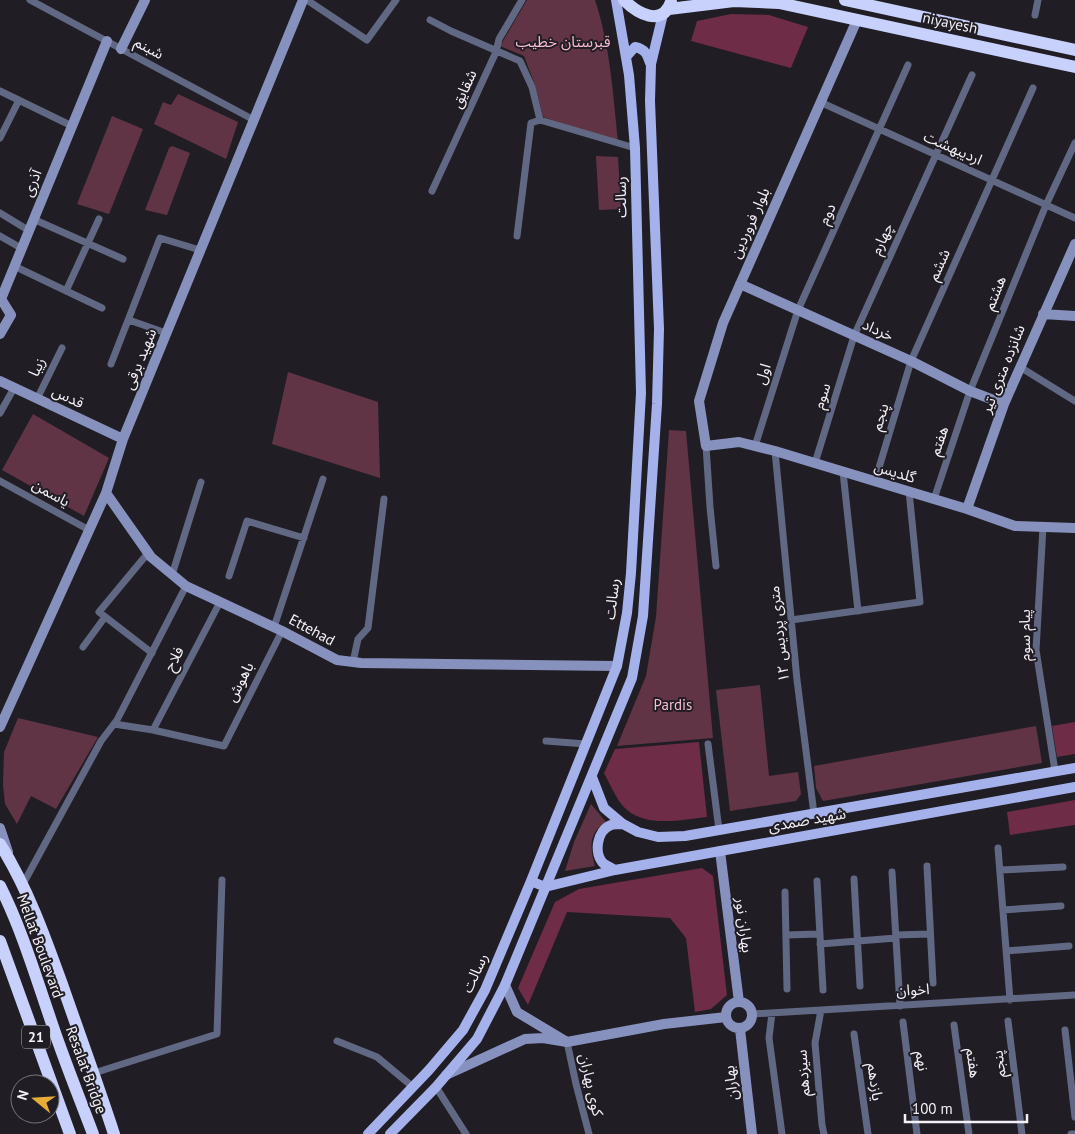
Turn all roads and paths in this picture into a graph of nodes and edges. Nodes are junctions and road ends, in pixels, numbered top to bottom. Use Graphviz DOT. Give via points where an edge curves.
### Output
graph roads {
  1 [pos="30,0"];
  2 [pos="145,0"];
  3 [pos="305,0"];
  4 [pos="396,0"];
  5 [pos="522,0"];
  6 [pos="616,0"];
  7 [pos="624,0"];
  8 [pos="1038,0"];
  9 [pos="762,1"];
  10 [pos="853,1"];
  11 [pos="40,2"];
  12 [pos="668,8"];
  13 [pos="1035,14"];
  14 [pos="430,20"];
  15 [pos="857,20"];
  16 [pos="107,41"];
  17 [pos="121,48"];
  18 [pos="1075,50"];
  19 [pos="496,52"];
  20 [pos="626,57"];
  21 [pos="651,64"];
  22 [pos="908,65"];
  23 [pos="1075,67"];
  24 [pos="972,75"];
  25 [pos="1033,88"];
  26 [pos="0,91"];
  27 [pos="18,100"];
  28 [pos="820,102"];
  29 [pos="254,120"];
  30 [pos="540,120"];
  31 [pos="72,126"];
  32 [pos="880,130"];
  33 [pos="0,138"];
  34 [pos="1075,143"];
  35 [pos="635,148"];
  36 [pos="935,154"];
  37 [pos="992,180"];
  38 [pos="432,191"];
  39 [pos="1046,205"];
  40 [pos="0,213"];
  41 [pos="1075,218"];
  42 [pos="33,219"];
  43 [pos="98,219"];
  44 [pos="28,230"];
  45 [pos="0,236"];
  46 [pos="517,236"];
  47 [pos="88,244"];
  48 [pos="1075,244"];
  49 [pos="21,248"];
  50 [pos="200,250"];
  51 [pos="123,259"];
  52 [pos="14,266"];
  53 [pos="740,284"];
  54 [pos="66,291"];
  55 [pos="102,308"];
  56 [pos="798,310"];
  57 [pos="1042,314"];
  58 [pos="1075,316"];
  59 [pos="129,320"];
  60 [pos="166,333"];
  61 [pos="0,334"];
  62 [pos="854,336"];
  63 [pos="62,348"];
  64 [pos="911,361"];
  65 [pos="111,364"];
  66 [pos="1020,367"];
  67 [pos="0,381"];
  68 [pos="14,388"];
  69 [pos="970,391"];
  70 [pos="37,399"];
  71 [pos="1075,401"];
  72 [pos="1004,404"];
  73 [pos="0,413"];
  74 [pos="123,439"];
  75 [pos="706,446"];
  76 [pos="754,446"];
  77 [pos="775,451"];
  78 [pos="815,463"];
  79 [pos="844,472"];
  80 [pos="324,478"];
  81 [pos="0,481"];
  82 [pos="875,481"];
  83 [pos="201,482"];
  84 [pos="106,492"];
  85 [pos="908,492"];
  86 [pos="384,499"];
  87 [pos="934,499"];
  88 [pos="967,509"];
  89 [pos="1043,527"];
  90 [pos="1075,528"];
  91 [pos="89,530"];
  92 [pos="304,538"];
  93 [pos="148,553"];
  94 [pos="716,566"];
  95 [pos="172,575"];
  96 [pos="229,576"];
  97 [pos="186,586"];
  98 [pos="220,602"];
  99 [pos="858,611"];
  100 [pos="105,617"];
  101 [pos="791,620"];
  102 [pos="278,629"];
  103 [pos="83,647"];
  104 [pos="152,653"];
  105 [pos="353,662"];
  106 [pos="617,666"];
  107 [pos="114,724"];
  108 [pos="0,727"];
  109 [pos="153,730"];
  110 [pos="546,741"];
  111 [pos="586,744"];
  112 [pos="708,744"];
  113 [pos="1075,768"];
  114 [pos="1055,771"];
  115 [pos="592,777"];
  116 [pos="1075,787"];
  117 [pos="956,788"];
  118 [pos="924,794"];
  119 [pos="962,807"];
  120 [pos="814,814"];
  121 [pos="928,814"];
  122 [pos="623,824"];
  123 [pos="0,828"];
  124 [pos="719,830"];
  125 [pos="0,844"];
  126 [pos="998,848"];
  127 [pos="720,851"];
  128 [pos="13,864"];
  129 [pos="927,866"];
  130 [pos="1063,866"];
  131 [pos="615,870"];
  132 [pos="1000,870"];
  133 [pos="892,872"];
  134 [pos="854,879"];
  135 [pos="222,880"];
  136 [pos="531,881"];
  137 [pos="817,881"];
  138 [pos="22,884"];
  139 [pos="0,886"];
  140 [pos="545,886"];
  141 [pos="785,892"];
  142 [pos="1061,906"];
  143 [pos="1003,910"];
  144 [pos="820,934"];
  145 [pos="929,934"];
  146 [pos="786,935"];
  147 [pos="896,936"];
  148 [pos="0,941"];
  149 [pos="857,941"];
  150 [pos="820,944"];
  151 [pos="1069,946"];
  152 [pos="1006,951"];
  153 [pos="933,983"];
  154 [pos="505,985"];
  155 [pos="860,986"];
  156 [pos="787,990"];
  157 [pos="823,990"];
  158 [pos="1075,995"];
  159 [pos="1010,1000"];
  160 [pos="739,1002"];
  161 [pos="900,1006"];
  162 [pos="821,1010"];
  163 [pos="772,1013"];
  164 [pos="752,1014"];
  165 [pos="49,1017"];
  166 [pos="726,1017"];
  167 [pos="1008,1020"];
  168 [pos="903,1022"];
  169 [pos="954,1025"];
  170 [pos="740,1029"];
  171 [pos="1065,1030"];
  172 [pos="854,1034"];
  173 [pos="337,1041"];
  174 [pos="568,1042"];
  175 [pos="94,1072"];
  176 [pos="445,1076"];
  177 [pos="413,1087"];
  178 [pos="436,1087"];
  179 [pos="1075,1116"];
  180 [pos="70,1134"];
  181 [pos="93,1134"];
  182 [pos="114,1134"];
  183 [pos="368,1134"];
  184 [pos="390,1134"];
  185 [pos="466,1134"];
  186 [pos="589,1134"];
  187 [pos="752,1134"];
  188 [pos="782,1134"];
  189 [pos="824,1134"];
  190 [pos="868,1134"];
  191 [pos="918,1134"];
  192 [pos="969,1134"];
  193 [pos="1022,1134"];
  194 [pos="1071,1134"];
  195 [pos="1075,1134"];
  1 -- 11 [label="street, شبنم"];
  2 -- 17 [label="street"];
  3 -- 4 [label="street" via="367,40"];
  3 -- 29 [label="street, شهید برقی"];
  5 -- 19 [label="street, شقایق" via="499,39"];
  6 -- 20 [label="main road, رسالت"];
  7 -- 12 [label="highway, niyayesh" via="634,10 651,16"];
  8 -- 13 [label="street"];
  9 -- 12 [label="highway, niyayesh"];
  9 -- 15 [label="highway, niyayesh"];
  10 -- 18 [label="highway, niyayesh"];
  11 -- 16 [label="street, شبنم"];
  12 -- 21 [label="main road, رسالت"];
  14 -- 19 [label="street"];
  15 -- 23 [label="highway, niyayesh"];
  15 -- 28 [label="street, بلوار فروردین"];
  16 -- 17 [label="street, شبنم"];
  16 -- 31 [label="street, آذری"];
  17 -- 29 [label="street, شبنم"];
  19 -- 30 [label="street" via="520,61 532,87"];
  19 -- 38 [label="street, شقایق"];
  20 -- 21 [label="main road" via="635,47 641,48"];
  20 -- 35 [label="main road, رسالت"];
  21 -- 115 [label="main road, رسالت" via="659,329 647,574 632,678"];
  22 -- 32 [label="street"];
  24 -- 36 [label="street"];
  25 -- 37 [label="street"];
  26 -- 27 [label="street"];
  27 -- 31 [label="street"];
  27 -- 33 [label="street"];
  28 -- 32 [label="street, اردیبهشت"];
  28 -- 53 [label="street, بلوار فروردین"];
  29 -- 50 [label="street, شهید برقی"];
  30 -- 35 [label="street"];
  30 -- 46 [label="street" via="532,124"];
  31 -- 42 [label="street, آذری"];
  32 -- 36 [label="street, اردیبهشت"];
  32 -- 56 [label="street, دوم"];
  34 -- 39 [label="street"];
  35 -- 106 [label="main road, رسالت" via="641,393 631,573"];
  36 -- 37 [label="street, اردیبهشت"];
  36 -- 62 [label="street, چهارم"];
  37 -- 39 [label="street, اردیبهشت"];
  37 -- 64 [label="street, ششم"];
  39 -- 41 [label="street, اردیبهشت"];
  39 -- 69 [label="street, هشتم"];
  40 -- 44 [label="street"];
  42 -- 44 [label="street, آذری"];
  42 -- 47 [label="street"];
  43 -- 47 [label="street"];
  44 -- 49 [label="street, آذری"];
  45 -- 49 [label="street"];
  47 -- 51 [label="street"];
  47 -- 54 [label="street"];
  48 -- 57 [label="street, شانزده متری تیر"];
  49 -- 52 [label="street, آذری"];
  50 -- 59 [label="street" via="160,238"];
  50 -- 60 [label="street, شهید برقی"];
  52 -- 54 [label="street"];
  52 -- 61 [label="street, آذری" via="1,299 11,315"];
  53 -- 56 [label="street, خرداد"];
  53 -- 75 [label="street, بلوار فروردین" via="723,324 699,401"];
  54 -- 55 [label="street"];
  56 -- 62 [label="street, خرداد"];
  56 -- 76 [label="street, اول"];
  57 -- 58 [label="street"];
  57 -- 66 [label="street, شانزده متری تیر"];
  59 -- 60 [label="street"];
  59 -- 65 [label="street"];
  60 -- 74 [label="street, شهید برقی"];
  62 -- 64 [label="street, خرداد"];
  62 -- 78 [label="street, سوم"];
  63 -- 70 [label="street, زیبا"];
  64 -- 69 [label="street, خرداد"];
  64 -- 82 [label="street, پنجم"];
  66 -- 71 [label="street"];
  66 -- 72 [label="street, شانزده متری تیر"];
  67 -- 68 [label="street, قدس"];
  68 -- 70 [label="street, قدس"];
  68 -- 73 [label="street"];
  69 -- 72 [label="street, خرداد"];
  69 -- 87 [label="street, هفتم"];
  70 -- 74 [label="street, قدس"];
  72 -- 88 [label="street, شانزده متری تیر"];
  74 -- 84 [label="street, شهید برقی"];
  75 -- 76 [label="street, گلدیس" via="739,442"];
  75 -- 94 [label="street"];
  76 -- 77 [label="street, گلدیس"];
  77 -- 78 [label="street, گلدیس"];
  77 -- 101 [label="street, ۱۲ متری پردیس"];
  78 -- 79 [label="street, گلدیس"];
  79 -- 82 [label="street, گلدیس"];
  79 -- 99 [label="street"];
  80 -- 92 [label="street, باهوش"];
  81 -- 91 [label="street, یاسمن"];
  82 -- 85 [label="street, گلدیس"];
  83 -- 95 [label="street"];
  84 -- 91 [label="street, شهید برقی"];
  84 -- 93 [label="street, Ettehad"];
  85 -- 87 [label="street, گلدیس"];
  85 -- 99 [label="street" via="920,602"];
  86 -- 105 [label="street" via="368,628 358,639"];
  87 -- 88 [label="street, گلدیس"];
  88 -- 89 [label="street, گلدیس" via="1015,526"];
  89 -- 90 [label="street, گلدیس"];
  89 -- 114 [label="street, پیام سوم" via="1036,650"];
  91 -- 108 [label="street, شهید برقی"];
  92 -- 96 [label="street" via="246,521"];
  92 -- 102 [label="street, باهوش"];
  93 -- 95 [label="street, Ettehad"];
  93 -- 100 [label="street" via="98,612"];
  95 -- 97 [label="street, Ettehad"];
  97 -- 98 [label="street, Ettehad"];
  97 -- 104 [label="street"];
  98 -- 102 [label="street, Ettehad"];
  98 -- 109 [label="street, فلاح"];
  99 -- 101 [label="street"];
  100 -- 103 [label="street"];
  100 -- 104 [label="street"];
  101 -- 120 [label="street, ۱۲ متری پردیس"];
  102 -- 105 [label="street, Ettehad" via="337,660"];
  102 -- 109 [label="street, باهوش" via="224,746"];
  104 -- 107 [label="street"];
  105 -- 106 [label="street, Ettehad"];
  106 -- 111 [label="main road, رسالت"];
  107 -- 109 [label="street"];
  107 -- 138 [label="street" via="101,741"];
  110 -- 111 [label="street"];
  111 -- 136 [label="main road, رسالت"];
  112 -- 124 [label="street"];
  113 -- 114 [label="main road, شهید صمدی"];
  114 -- 117 [label="main road, شهید صمدی"];
  115 -- 122 [label="main road, شهید صمدی" via="604,808"];
  115 -- 140 [label="main road, رسالت"];
  116 -- 119 [label="main road, شهید صمدی"];
  117 -- 118 [label="main road, شهید صمدی"];
  117 -- 119 [label="main road" via="950,795 951,802"];
  118 -- 120 [label="main road, شهید صمدی"];
  118 -- 121 [label="main road" via="934,800"];
  119 -- 121 [label="main road, شهید صمدی"];
  120 -- 124 [label="main road, شهید صمدی"];
  121 -- 127 [label="main road, شهید صمدی"];
  122 -- 124 [label="main road, شهید صمدی" via="658,837"];
  122 -- 131 [label="main road" via="602,831 598,842 598,854 603,863"];
  123 -- 128 [label="street"];
  125 -- 128 [label="highway"];
  126 -- 132 [label="street"];
  127 -- 131 [label="main road, شهید صمدی"];
  127 -- 160 [label="street, بهاران نور"];
  128 -- 138 [label="highway"];
  129 -- 145 [label="street"];
  130 -- 132 [label="street"];
  131 -- 140 [label="main road, شهید صمدی"];
  132 -- 143 [label="street"];
  133 -- 147 [label="street"];
  134 -- 149 [label="street"];
  135 -- 175 [label="street" via="217,1034"];
  136 -- 140 [label="main road"];
  136 -- 177 [label="main road, رسالت" via="485,990 463,1030"];
  137 -- 144 [label="street"];
  138 -- 175 [label="highway" via="43,930"];
  139 -- 165 [label="highway, Mellat Boulevard / 21" via="27,948"];
  140 -- 154 [label="main road, رسالت"];
  141 -- 146 [label="street"];
  142 -- 143 [label="street"];
  143 -- 152 [label="street"];
  144 -- 146 [label="street"];
  144 -- 150 [label="street"];
  145 -- 147 [label="street"];
  145 -- 153 [label="street"];
  146 -- 156 [label="street"];
  147 -- 149 [label="street"];
  147 -- 161 [label="street"];
  148 -- 180 [label="highway, 21"];
  149 -- 150 [label="street"];
  149 -- 155 [label="street"];
  150 -- 157 [label="street"];
  151 -- 152 [label="street"];
  152 -- 159 [label="street"];
  154 -- 174 [label="street" via="517,1012"];
  154 -- 176 [label="main road, رسالت" via="477,1039"];
  158 -- 159 [label="street, اخوان"];
  159 -- 161 [label="street, اخوان"];
  160 -- 164 [label="street" via="746,1004"];
  160 -- 166 [label="street" via="728,1008"];
  161 -- 162 [label="street, اخوان"];
  162 -- 163 [label="street, اخوان"];
  162 -- 189 [label="street, سیزدهم" via="814,1043"];
  163 -- 164 [label="street, اخوان"];
  163 -- 188 [label="street" via="769,1038"];
  164 -- 170 [label="street" via="748,1026"];
  165 -- 181 [label="highway, Resalat Bridge / 21"];
  166 -- 170 [label="street" via="729,1024"];
  166 -- 174 [label="street" via="664,1024"];
  167 -- 193 [label="street, پنجم"];
  168 -- 191 [label="street, نهم"];
  169 -- 192 [label="street, هفتم"];
  170 -- 187 [label="street, بهاران"];
  171 -- 179 [label="street"];
  172 -- 190 [label="street, یازدهم"];
  173 -- 177 [label="street" via="377,1057"];
  174 -- 176 [label="street" via="543,1038 525,1040"];
  174 -- 186 [label="street, کوی بهاران"];
  175 -- 182 [label="highway"];
  176 -- 178 [label="main road, رسالت"];
  177 -- 183 [label="main road, رسالت"];
  178 -- 184 [label="main road, رسالت"];
  178 -- 185 [label="street"];
  194 -- 195 [label="street"];
}
